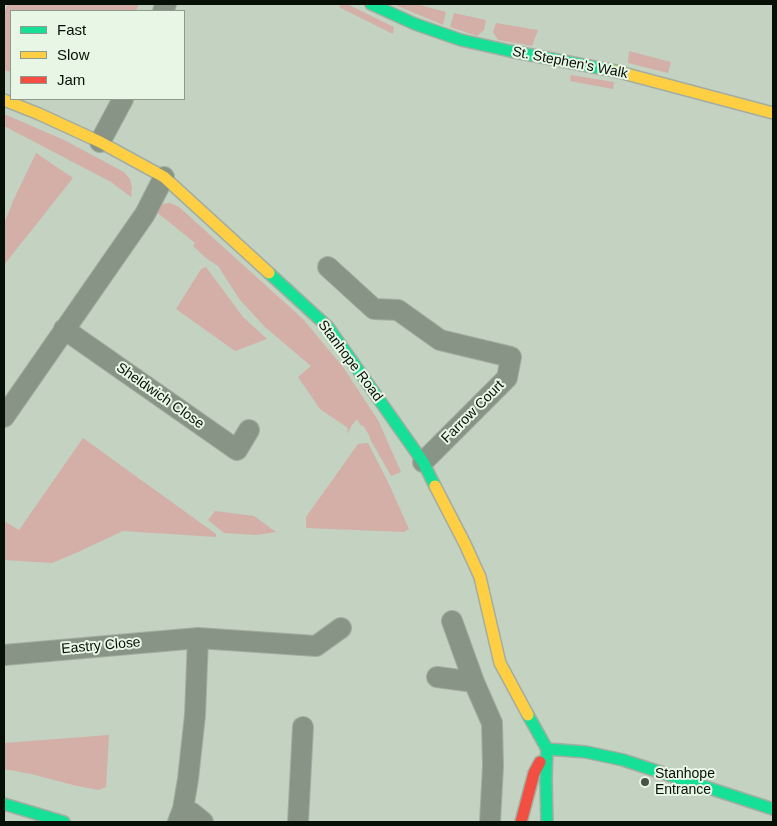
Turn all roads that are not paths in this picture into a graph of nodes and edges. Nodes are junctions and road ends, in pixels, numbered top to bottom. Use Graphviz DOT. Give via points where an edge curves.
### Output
graph roads {
  1 [pos="371,4"];
  2 [pos="4,100"];
  3 [pos="122,100"];
  4 [pos="773,112"];
  5 [pos="100,142"];
  6 [pos="164,177"];
  7 [pos="328,267"];
  8 [pos="64,329"];
  9 [pos="4,417"];
  10 [pos="249,430"];
  11 [pos="423,462"];
  12 [pos="452,621"];
  13 [pos="341,628"];
  14 [pos="198,638"];
  15 [pos="4,655"];
  16 [pos="437,677"];
  17 [pos="474,682"];
  18 [pos="303,727"];
  19 [pos="547,750"];
  20 [pos="4,804"];
  21 [pos="773,809"];
  22 [pos="181,816"];
  23 [pos="64,822"];
  24 [pos="203,822"];
  25 [pos="298,822"];
  26 [pos="490,822"];
  27 [pos="521,822"];
  28 [pos="547,822"];
  1 -- 4 [label="street, St. Stephen's Walk" via="461,40 625,73"];
  2 -- 5 [label="street, Stanhope Road"];
  3 -- 5 [label="street"];
  5 -- 6 [label="street, Stanhope Road"];
  6 -- 8 [label="street" via="145,214"];
  6 -- 11 [label="street, Stanhope Road" via="328,327"];
  7 -- 11 [label="street, Farrow Court" via="374,309 398,310 440,340 511,357 507,378"];
  8 -- 9 [label="street"];
  8 -- 10 [label="street, Sheldwich Close" via="237,450"];
  11 -- 19 [label="street, Stanhope Road" via="480,576 500,663"];
  12 -- 17 [label="street"];
  13 -- 14 [label="street, Eastry Close" via="316,646"];
  14 -- 15 [label="street, Eastry Close"];
  14 -- 22 [label="street" via="188,779"];
  16 -- 17 [label="street"];
  17 -- 26 [label="street" via="492,724"];
  18 -- 25 [label="street"];
  19 -- 21 [label="street" via="586,752 623,760"];
  19 -- 27 [label="street" via="534,773"];
  19 -- 28 [label="street"];
  20 -- 23 [label="street"];
  22 -- 24 [label="street" via="192,813"];
}
